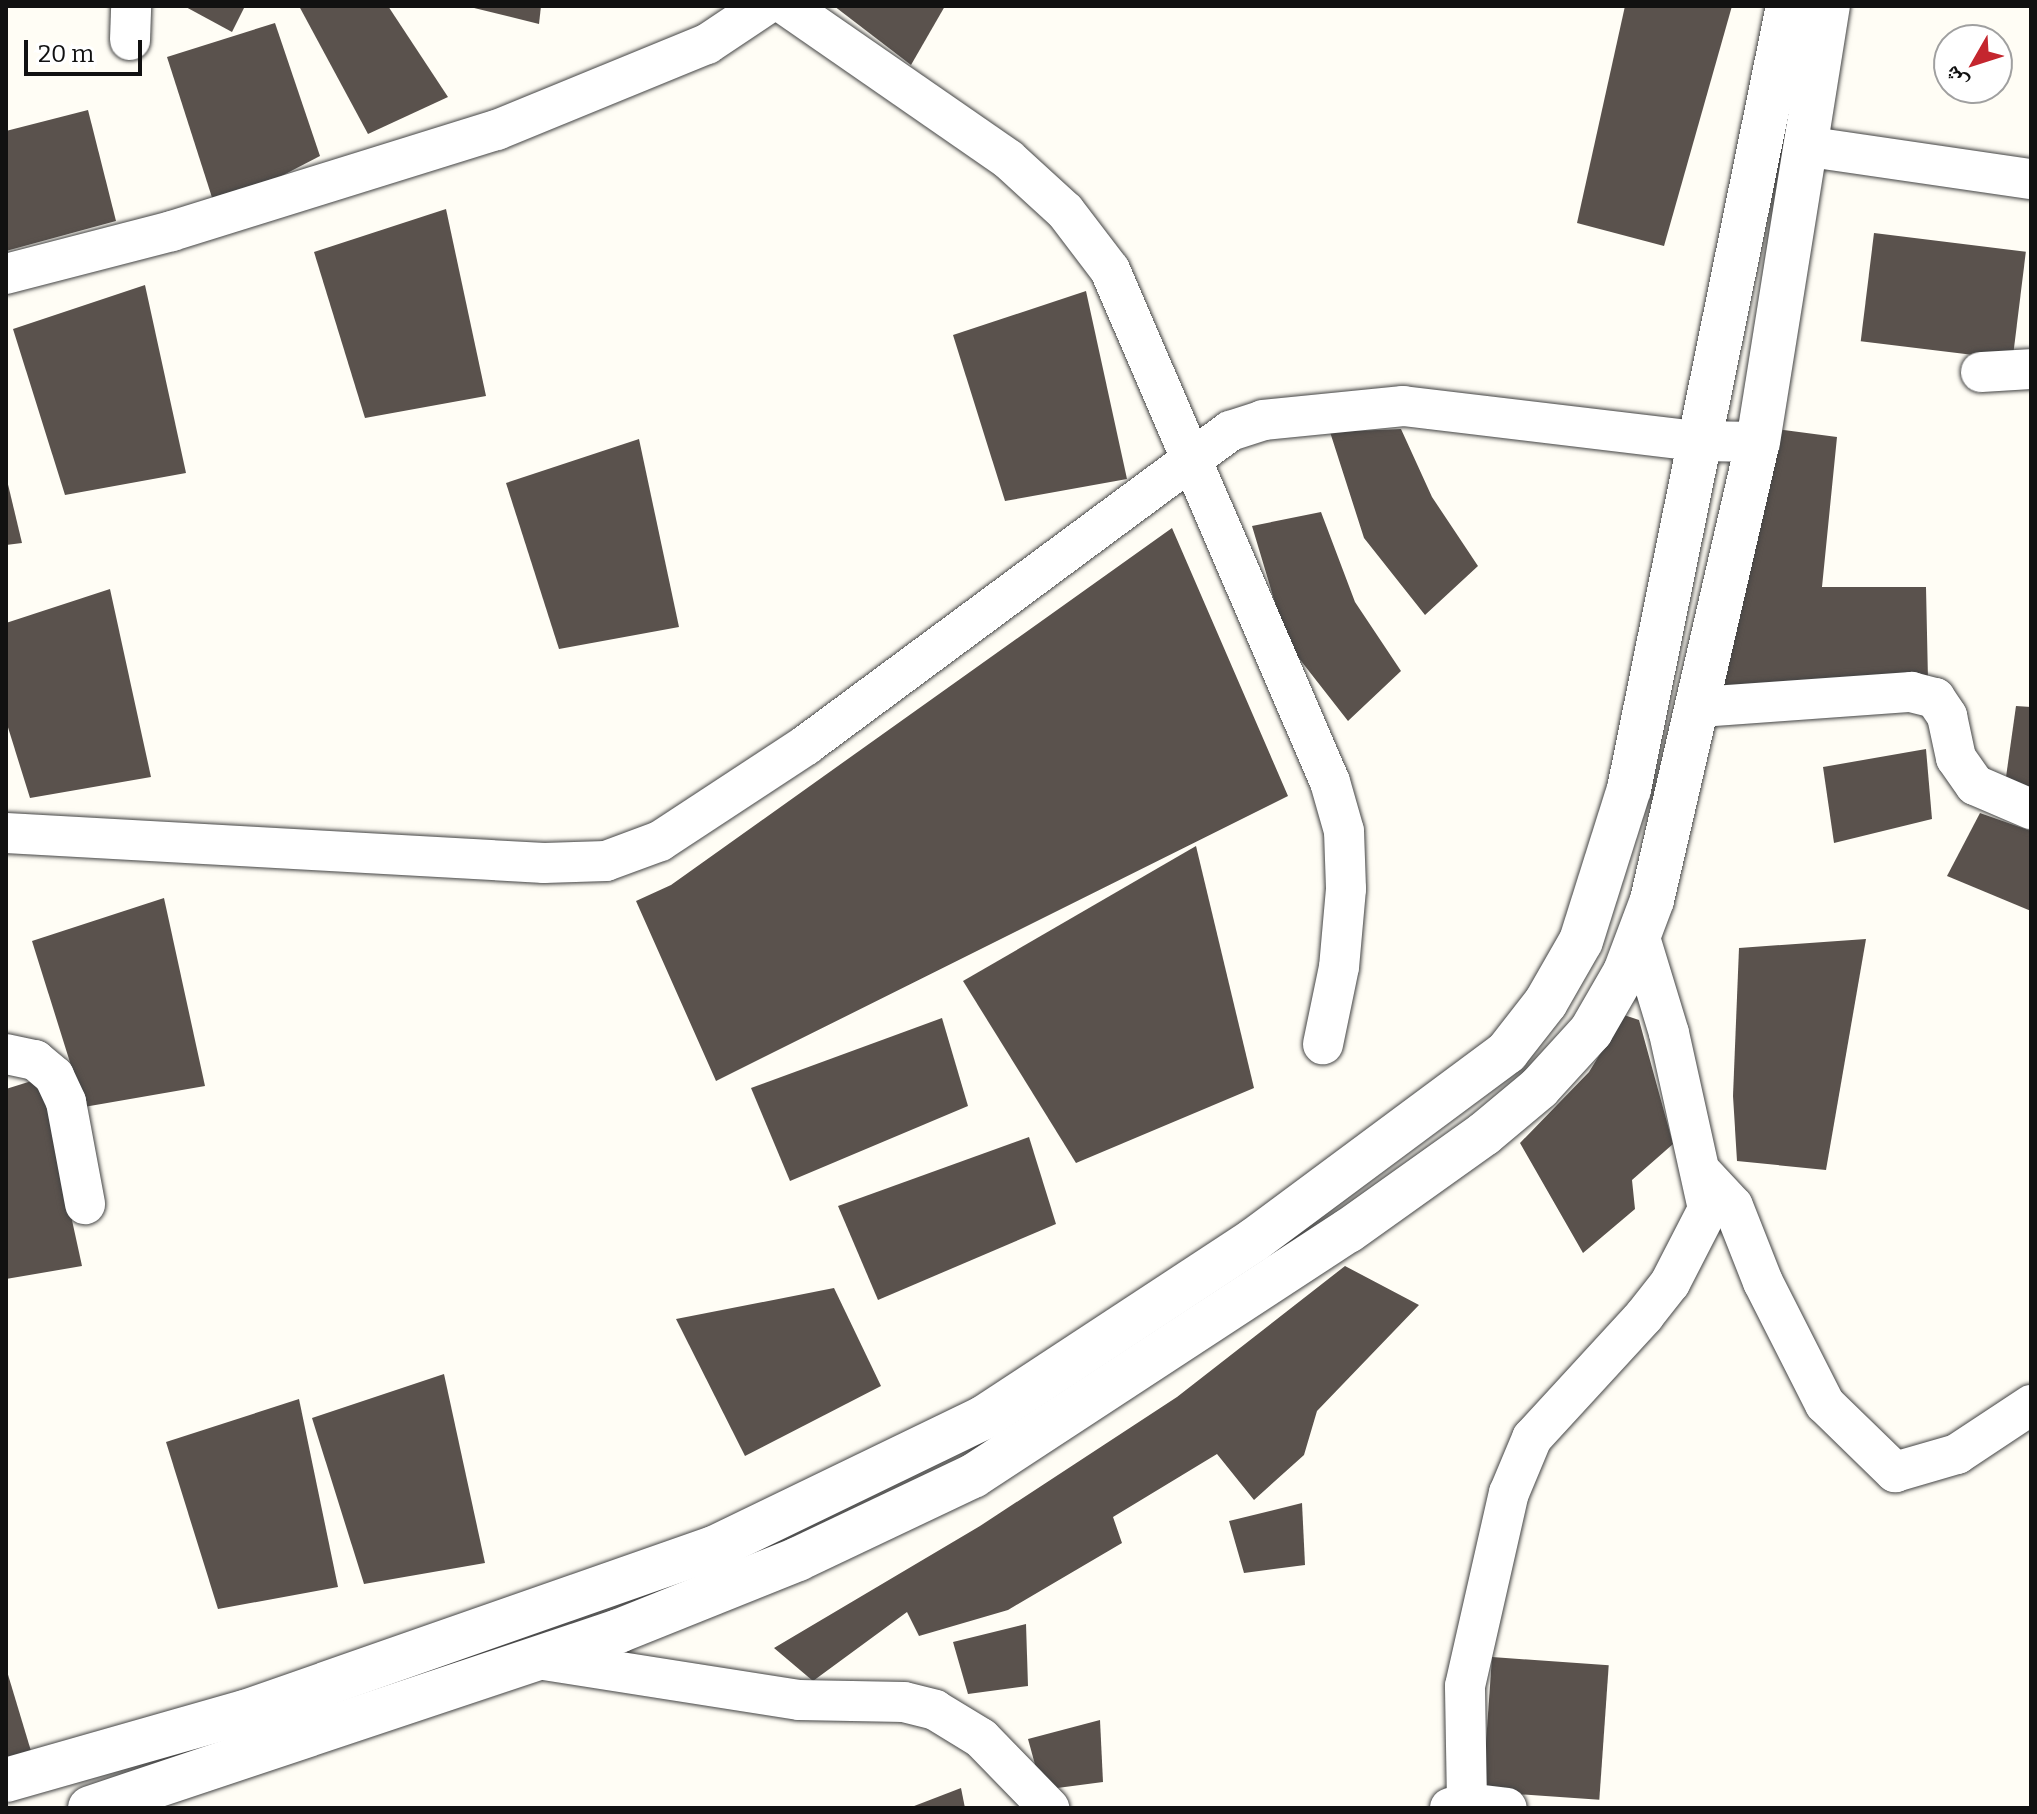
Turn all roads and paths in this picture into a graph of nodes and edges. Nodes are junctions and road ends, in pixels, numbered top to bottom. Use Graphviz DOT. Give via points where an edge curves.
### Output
graph roads {
  1 [pos="764,6"];
  2 [pos="787,6"];
  3 [pos="1788,6"];
  4 [pos="1828,6"];
  5 [pos="1804,146"];
  6 [pos="2031,179"];
  7 [pos="6,274"];
  8 [pos="2031,369"];
  9 [pos="1981,372"];
  10 [pos="1697,441"];
  11 [pos="1758,442"];
  12 [pos="1193,461"];
  13 [pos="1700,707"];
  14 [pos="2031,809"];
  15 [pos="6,833"];
  16 [pos="1639,934"];
  17 [pos="1323,1044"];
  18 [pos="6,1054"];
  19 [pos="1704,1175"];
  20 [pos="85,1204"];
  21 [pos="2031,1405"];
  22 [pos="396,1660"];
  23 [pos="544,1660"];
  24 [pos="411,1704"];
  25 [pos="6,1780"];
  26 [pos="1459,1806"];
  27 [pos="90,1808"];
  28 [pos="1049,1808"];
  29 [pos="1507,1808"];
  1 -- 7 [label="street" via="707,44 497,130 172,231"];
  2 -- 12 [label="street" via="1008,159 1065,211 1110,270"];
  3 -- 10 [label="street"];
  4 -- 5 [label="street"];
  5 -- 6 [label="street"];
  5 -- 11 [label="street"];
  8 -- 9 [label="street"];
  10 -- 11 [label="street"];
  10 -- 12 [label="street" via="1403,406 1359,407 1263,420 1230,431"];
  10 -- 22 [label="street" via="1629,789 1581,941 1546,1002 1507,1052 1254,1240 983,1418 714,1548"];
  11 -- 13 [label="street"];
  12 -- 15 [label="street" via="806,745 660,841 606,861 544,863"];
  12 -- 17 [label="street" via="1325,768 1344,831 1346,889 1339,967"];
  13 -- 14 [label="street" via="1911,692 1935,698 1947,716 1956,758 1975,785"];
  13 -- 16 [label="street"];
  16 -- 19 [label="street"];
  16 -- 23 [label="street" via="1591,1031 1539,1088 1348,1231 973,1476 798,1559"];
  18 -- 20 [label="street" via="35,1060 54,1076 66,1102"];
  19 -- 21 [label="street" via="1733,1206 1763,1282 1825,1404 1895,1472 1957,1454"];
  19 -- 26 [label="street" via="1708,1209 1670,1283 1532,1438 1509,1493 1465,1686"];
  22 -- 24 [label="street"];
  22 -- 25 [label="street" via="245,1712"];
  23 -- 24 [label="street"];
  23 -- 28 [label="street" via="799,1700 904,1702 935,1710 981,1738"];
  24 -- 27 [label="street"];
  26 -- 29 [label="street"];
}
